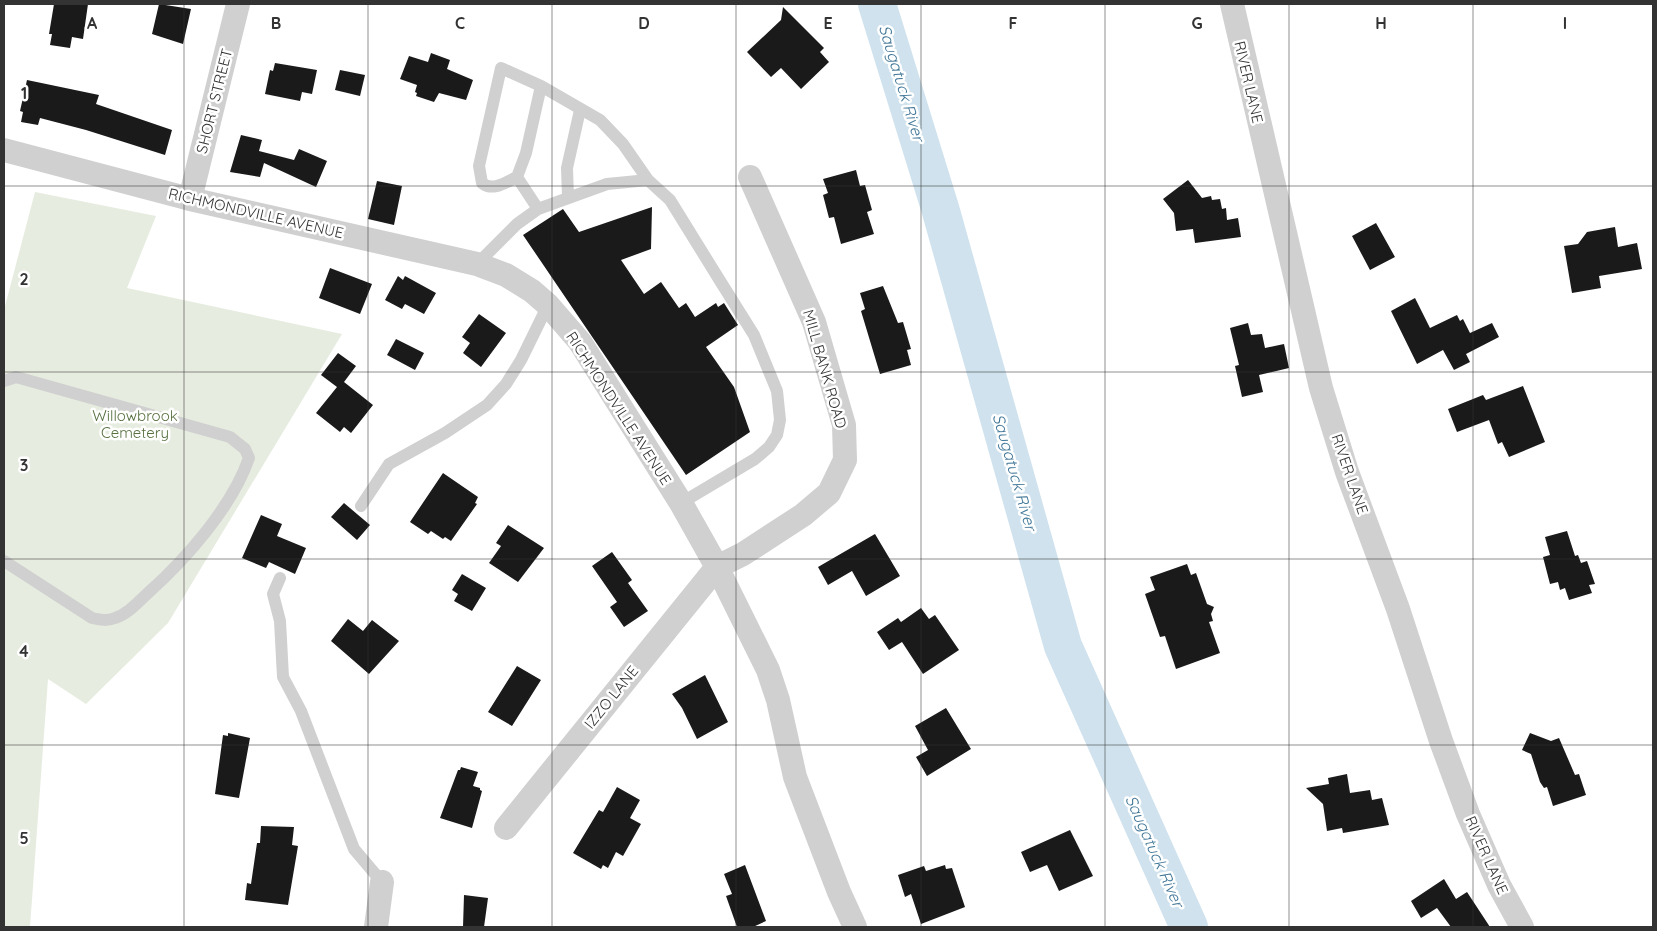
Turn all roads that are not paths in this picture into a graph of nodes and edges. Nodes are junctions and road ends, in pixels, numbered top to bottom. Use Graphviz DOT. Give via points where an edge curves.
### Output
graph roads {
  1 [pos="238,4"];
  2 [pos="1232,4"];
  3 [pos="541,86"];
  4 [pos="580,110"];
  5 [pos="4,150"];
  6 [pos="517,177"];
  7 [pos="750,177"];
  8 [pos="648,180"];
  9 [pos="568,197"];
  10 [pos="190,199"];
  11 [pos="538,209"];
  12 [pos="477,264"];
  13 [pos="548,305"];
  14 [pos="4,381"];
  15 [pos="680,503"];
  16 [pos="361,506"];
  17 [pos="4,561"];
  18 [pos="717,567"];
  19 [pos="280,578"];
  20 [pos="506,828"];
  21 [pos="382,882"];
  22 [pos="376,927"];
  23 [pos="855,927"];
  24 [pos="1522,927"];
  1 -- 10 [label="street, SHORT STREET"];
  2 -- 24 [label="street, RIVER LANE" via="1324,397 1347,472 1382,563 1468,814"];
  3 -- 4 [label="lane"];
  3 -- 6 [label="lane" via="526,153"];
  3 -- 6 [label="lane" via="502,68 479,175 487,187"];
  4 -- 8 [label="lane" via="600,120"];
  4 -- 9 [label="lane" via="567,168"];
  5 -- 10 [label="street, RICHMONDVILLE AVENUE"];
  6 -- 11 [label="lane"];
  7 -- 18 [label="street, MILL BANK ROAD" via="814,322 844,426 845,460 829,493 803,515"];
  8 -- 9 [label="lane" via="607,184"];
  8 -- 15 [label="lane" via="670,200 754,335 777,391 780,420 777,435 755,459"];
  9 -- 11 [label="lane"];
  10 -- 12 [label="street, RICHMONDVILLE AVENUE"];
  11 -- 12 [label="lane" via="517,224"];
  12 -- 13 [label="street, RICHMONDVILLE AVENUE" via="506,275"];
  13 -- 15 [label="street, RICHMONDVILLE AVENUE" via="580,342"];
  13 -- 16 [label="lane" via="506,384 480,409 390,464"];
  14 -- 17 [label="lane" via="16,377 230,437 245,449 249,458 222,508 198,541 174,570 117,618 105,621 85,614"];
  15 -- 18 [label="street, RICHMONDVILLE AVENUE"];
  18 -- 20 [label="street, IZZO LANE"];
  18 -- 23 [label="street, RICHMONDVILLE AVENUE" via="768,670 795,776"];
  19 -- 21 [label="lane" via="273,594 280,621 283,677 301,711 354,849"];
  21 -- 22 [label="street"];
}
